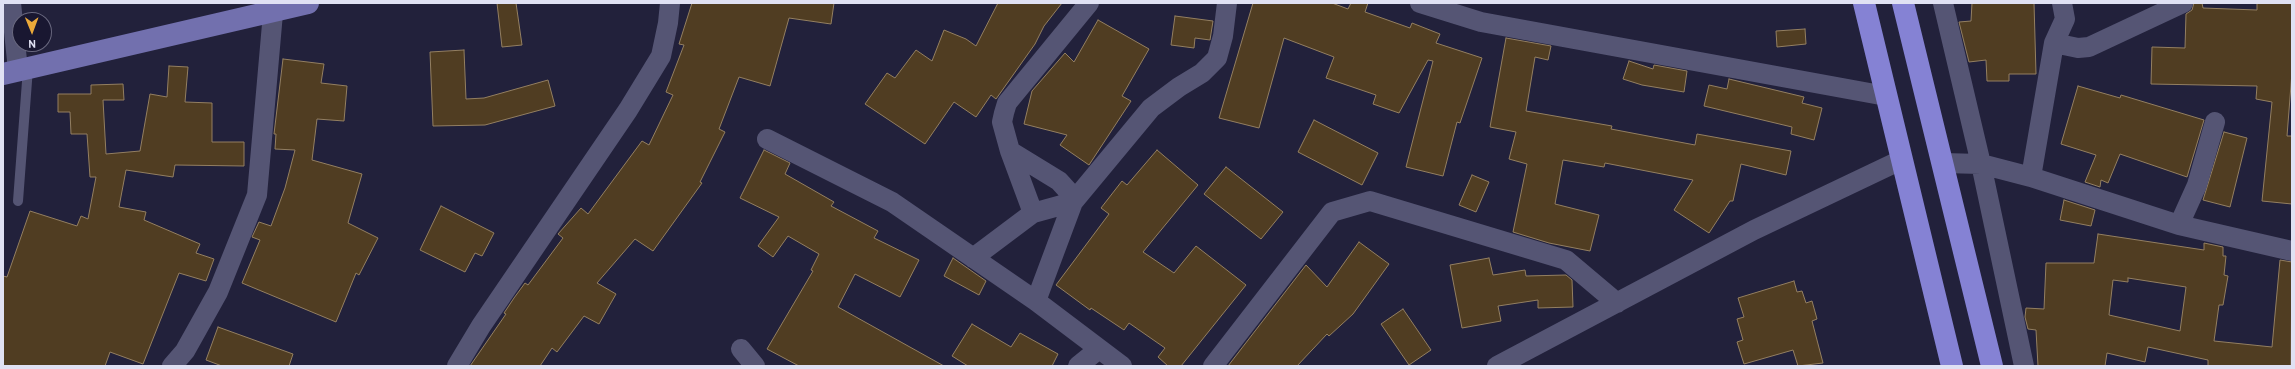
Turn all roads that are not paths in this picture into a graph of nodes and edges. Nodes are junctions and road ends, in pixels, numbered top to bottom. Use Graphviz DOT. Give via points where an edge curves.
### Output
graph roads {
  1 [pos="11,3"];
  2 [pos="308,3"];
  3 [pos="670,3"];
  4 [pos="1089,3"];
  5 [pos="1227,3"];
  6 [pos="1420,3"];
  7 [pos="1864,3"];
  8 [pos="1903,3"];
  9 [pos="1943,3"];
  10 [pos="2062,3"];
  11 [pos="2183,3"];
  12 [pos="273,12"];
  13 [pos="2054,44"];
  14 [pos="16,71"];
  15 [pos="1886,96"];
  16 [pos="2215,122"];
  17 [pos="767,139"];
  18 [pos="1010,152"];
  19 [pos="1901,160"];
  20 [pos="1944,163"];
  21 [pos="1981,164"];
  22 [pos="2030,177"];
  23 [pos="18,202"];
  24 [pos="1073,202"];
  25 [pos="1033,213"];
  26 [pos="2179,226"];
  27 [pos="2292,251"];
  28 [pos="973,258"];
  29 [pos="1036,302"];
  30 [pos="1617,303"];
  31 [pos="741,349"];
  32 [pos="1099,349"];
  33 [pos="172,366"];
  34 [pos="457,366"];
  35 [pos="755,366"];
  36 [pos="1078,366"];
  37 [pos="1122,366"];
  38 [pos="1213,366"];
  39 [pos="1497,366"];
  40 [pos="1952,366"];
  41 [pos="1992,366"];
  42 [pos="2024,366"];
  1 -- 14 [label="street"];
  2 -- 12 [label="main road"];
  3 -- 34 [label="street" via="661,56 628,110 481,326"];
  4 -- 18 [label="street" via="1007,104 1002,122"];
  5 -- 24 [label="street" via="1217,58 1202,73 1151,108"];
  6 -- 15 [label="street" via="1480,22"];
  7 -- 15 [label="highway"];
  8 -- 20 [label="highway"];
  9 -- 21 [label="street"];
  10 -- 13 [label="street" via="2065,19"];
  11 -- 13 [label="street" via="2090,47"];
  12 -- 14 [label="main road"];
  12 -- 33 [label="street" via="257,195 218,292 185,351"];
  13 -- 22 [label="street"];
  14 -- 23 [label="lane"];
  15 -- 19 [label="highway"];
  16 -- 26 [label="street" via="2197,185"];
  17 -- 28 [label="street" via="892,202"];
  18 -- 24 [label="street" via="1059,181 1069,192"];
  18 -- 25 [label="street"];
  19 -- 30 [label="street" via="1754,230"];
  19 -- 40 [label="highway"];
  20 -- 21 [label="street"];
  20 -- 41 [label="highway"];
  21 -- 22 [label="street"];
  21 -- 42 [label="street"];
  22 -- 26 [label="street"];
  24 -- 25 [label="street"];
  24 -- 29 [label="street"];
  25 -- 28 [label="street"];
  26 -- 27 [label="street"];
  28 -- 29 [label="street"];
  29 -- 32 [label="street"];
  30 -- 38 [label="street" via="1566,260 1370,201 1332,212"];
  30 -- 39 [label="street"];
  31 -- 35 [label="street"];
  32 -- 36 [label="street"];
  32 -- 37 [label="street"];
}
